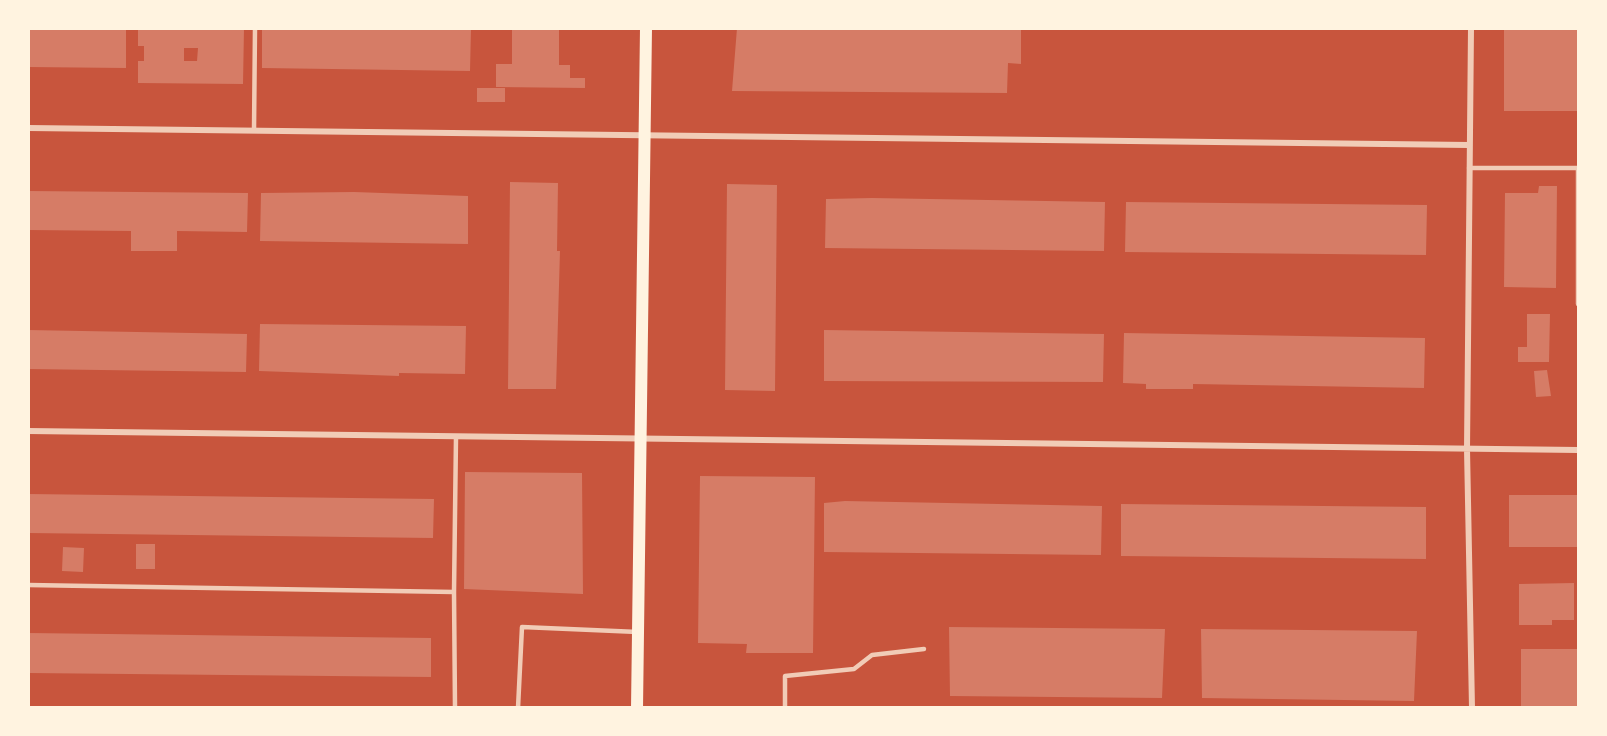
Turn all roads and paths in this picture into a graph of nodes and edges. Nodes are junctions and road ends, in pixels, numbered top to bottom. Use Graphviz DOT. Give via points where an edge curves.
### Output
graph roads {
  1 [pos="255,28"];
  2 [pos="646,28"];
  3 [pos="1471,28"];
  4 [pos="28,128"];
  5 [pos="254,130"];
  6 [pos="644,135"];
  7 [pos="1469,145"];
  8 [pos="1469,168"];
  9 [pos="1578,168"];
  10 [pos="1578,304"];
  11 [pos="28,431"];
  12 [pos="456,437"];
  13 [pos="640,439"];
  14 [pos="1467,449"];
  15 [pos="1578,450"];
  16 [pos="28,585"];
  17 [pos="454,592"];
  18 [pos="638,632"];
  19 [pos="924,649"];
  20 [pos="455,708"];
  21 [pos="518,708"];
  22 [pos="637,708"];
  23 [pos="785,708"];
  24 [pos="1472,708"];
  1 -- 5 [label="lane"];
  2 -- 6 [label="main road"];
  3 -- 7 [label="street"];
  4 -- 5 [label="street"];
  5 -- 6 [label="street"];
  6 -- 7 [label="street"];
  6 -- 13 [label="main road"];
  7 -- 8 [label="street"];
  8 -- 9 [label="lane"];
  8 -- 14 [label="street"];
  9 -- 10 [label="lane"];
  11 -- 12 [label="street"];
  12 -- 13 [label="street"];
  12 -- 17 [label="lane"];
  13 -- 14 [label="street"];
  13 -- 18 [label="main road"];
  14 -- 15 [label="street"];
  14 -- 24 [label="street"];
  16 -- 17 [label="lane"];
  17 -- 20 [label="lane"];
  18 -- 21 [label="lane" via="522,627"];
  18 -- 22 [label="main road"];
  19 -- 23 [label="lane" via="872,655 854,669 785,676"];
}
